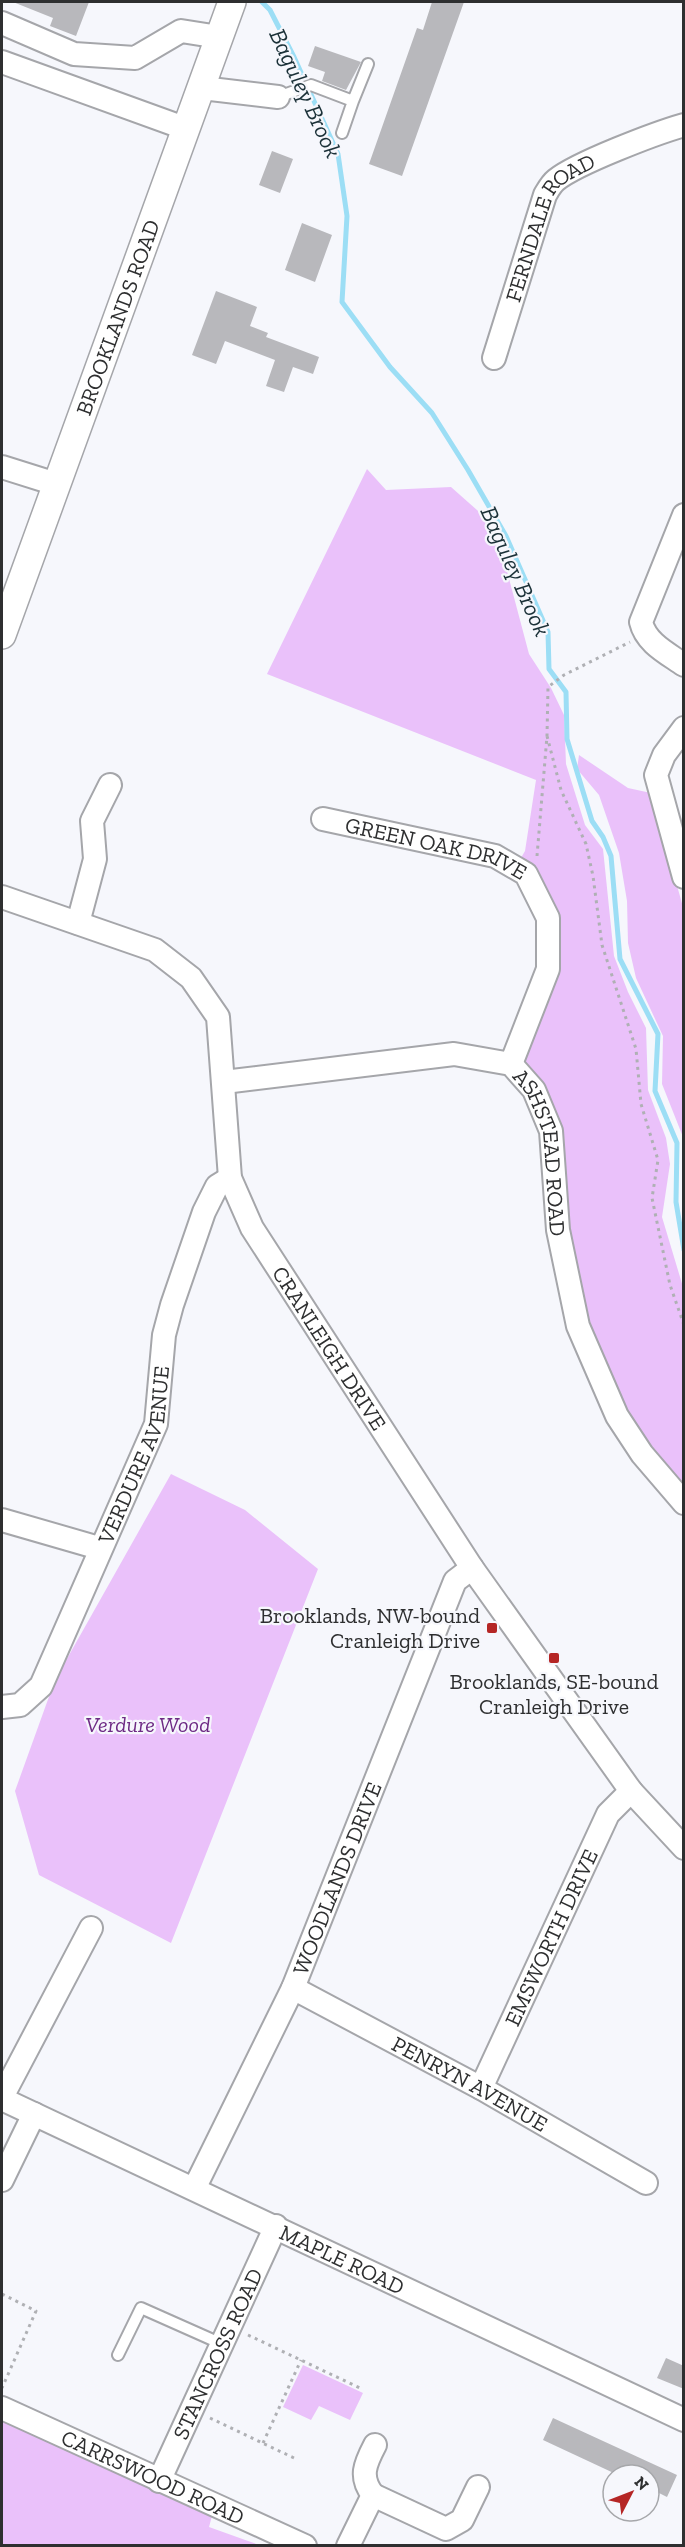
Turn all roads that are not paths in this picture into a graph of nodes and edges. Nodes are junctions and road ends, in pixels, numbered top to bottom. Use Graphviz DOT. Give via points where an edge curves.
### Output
graph roads {
  1 [pos="226,17"];
  2 [pos="2,23"];
  3 [pos="2,63"];
  4 [pos="368,64"];
  5 [pos="202,88"];
  6 [pos="287,94"];
  7 [pos="353,100"];
  8 [pos="684,125"];
  9 [pos="187,129"];
  10 [pos="342,133"];
  11 [pos="494,358"];
  12 [pos="2,467"];
  13 [pos="56,484"];
  14 [pos="684,515"];
  15 [pos="2,635"];
  16 [pos="684,665"];
  17 [pos="684,728"];
  18 [pos="110,785"];
  19 [pos="323,819"];
  20 [pos="684,877"];
  21 [pos="2,897"];
  22 [pos="78,923"];
  23 [pos="511,1064"];
  24 [pos="224,1082"];
  25 [pos="230,1178"];
  26 [pos="684,1503"];
  27 [pos="2,1520"];
  28 [pos="99,1548"];
  29 [pos="472,1568"];
  30 [pos="2,1707"];
  31 [pos="631,1791"];
  32 [pos="684,1848"];
  33 [pos="91,1928"];
  34 [pos="293,1988"];
  35 [pos="481,2088"];
  36 [pos="2,2098"];
  37 [pos="34,2114"];
  38 [pos="2,2180"];
  39 [pos="646,2183"];
  40 [pos="195,2187"];
  41 [pos="276,2226"];
  42 [pos="226,2335"];
  43 [pos="118,2355"];
  44 [pos="2,2408"];
  45 [pos="684,2420"];
  46 [pos="375,2445"];
  47 [pos="159,2481"];
  48 [pos="478,2487"];
  49 [pos="373,2495"];
  50 [pos="305,2546"];
  51 [pos="348,2546"];
  1 -- 2 [label="street" via="181,31 135,58 74,54"];
  1 -- 5 [label="street, BROOKLANDS ROAD"];
  3 -- 9 [label="street"];
  4 -- 7 [label="lane"];
  5 -- 6 [label="street"];
  5 -- 9 [label="street, BROOKLANDS ROAD"];
  6 -- 7 [label="lane" via="311,85"];
  7 -- 10 [label="lane"];
  8 -- 11 [label="street, FERNDALE ROAD" via="553,182 545,195"];
  9 -- 13 [label="street, BROOKLANDS ROAD"];
  12 -- 13 [label="street"];
  13 -- 15 [label="street, BROOKLANDS ROAD"];
  14 -- 16 [label="street" via="641,622 652,642"];
  17 -- 20 [label="street" via="664,755 656,775"];
  18 -- 22 [label="street" via="92,821 95,860"];
  19 -- 23 [label="street, GREEN OAK DRIVE" via="495,856 526,874 548,918 548,969"];
  21 -- 22 [label="street, CRANLEIGH DRIVE"];
  22 -- 24 [label="street, CRANLEIGH DRIVE" via="156,950 191,978 218,1017"];
  23 -- 24 [label="street, ASHSTEAD ROAD" via="454,1054"];
  23 -- 26 [label="street, ASHSTEAD ROAD" via="534,1090 551,1131 558,1230 578,1326 617,1416 642,1454"];
  24 -- 25 [label="street, CRANLEIGH DRIVE"];
  25 -- 28 [label="street, VERDURE AVENUE" via="218,1186 204,1212 164,1335 156,1424"];
  25 -- 29 [label="street, CRANLEIGH DRIVE" via="252,1228"];
  27 -- 28 [label="street"];
  28 -- 30 [label="street, VERDURE AVENUE" via="41,1686 20,1705"];
  29 -- 31 [label="street, CRANLEIGH DRIVE"];
  29 -- 34 [label="street, WOODLANDS DRIVE" via="455,1581"];
  31 -- 32 [label="street, CRANLEIGH DRIVE"];
  31 -- 35 [label="street, EMSWORTH DRIVE" via="608,1814"];
  33 -- 36 [label="street"];
  34 -- 35 [label="street, PENRYN AVENUE"];
  34 -- 40 [label="street, WOODLANDS DRIVE"];
  35 -- 39 [label="street, PENRYN AVENUE"];
  36 -- 37 [label="street, MAPLE ROAD"];
  37 -- 38 [label="street"];
  37 -- 40 [label="street, MAPLE ROAD"];
  40 -- 41 [label="street, MAPLE ROAD"];
  41 -- 42 [label="street, STANCROSS ROAD"];
  41 -- 45 [label="street, MAPLE ROAD"];
  42 -- 43 [label="lane" via="141,2308"];
  42 -- 47 [label="street, STANCROSS ROAD"];
  44 -- 47 [label="street, CARRSWOOD ROAD"];
  46 -- 49 [label="street" via="363,2476"];
  47 -- 50 [label="street, CARRSWOOD ROAD"];
  48 -- 49 [label="street" via="462,2520 446,2529"];
  49 -- 51 [label="street"];
}
